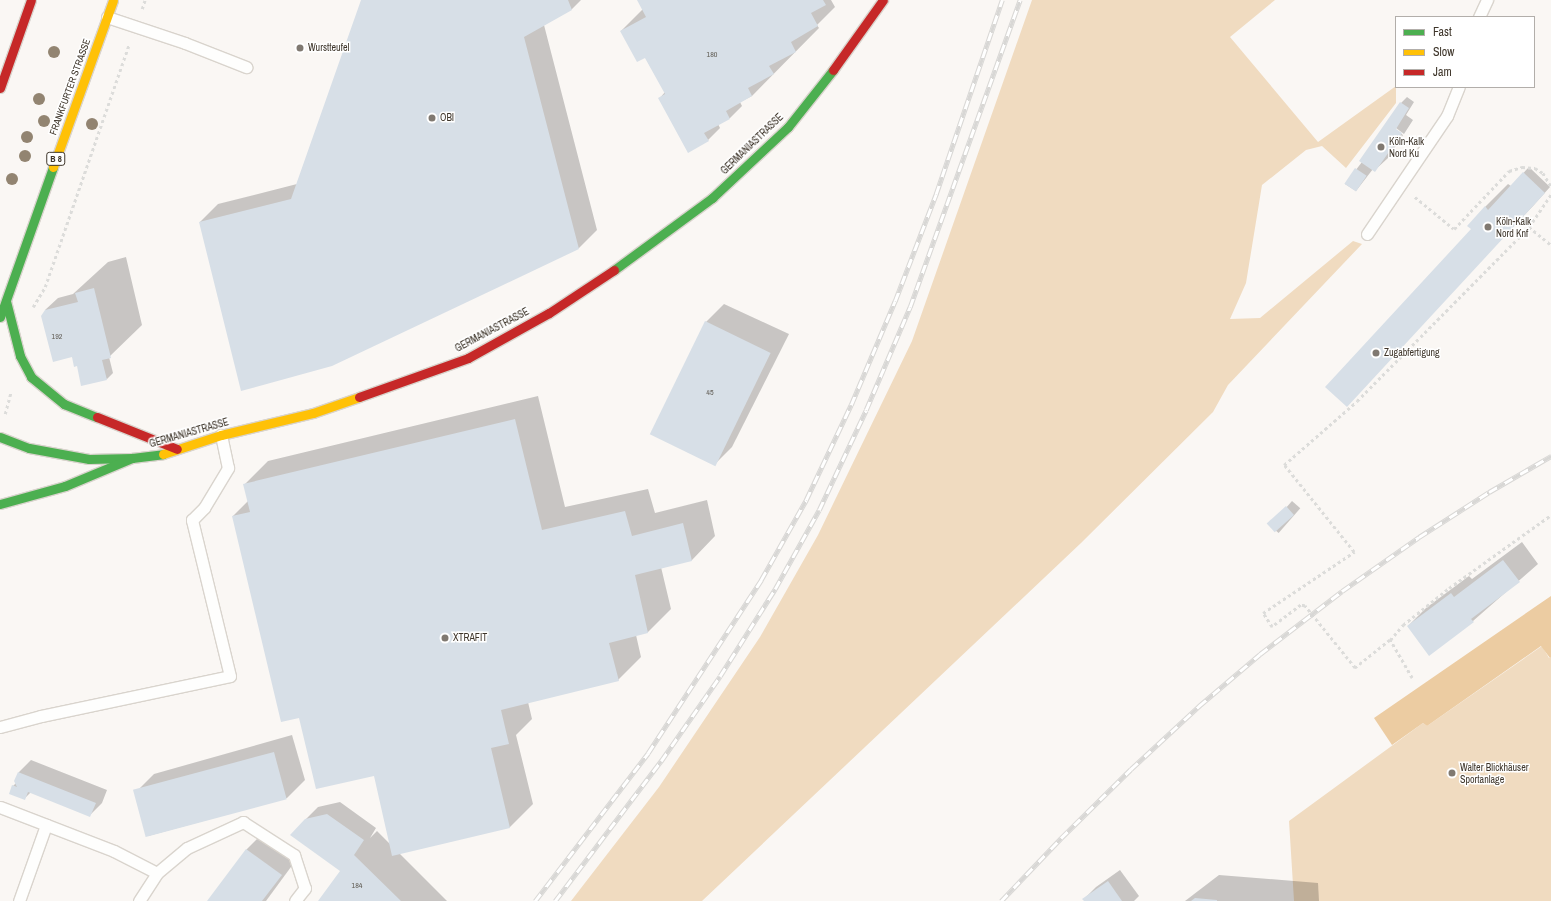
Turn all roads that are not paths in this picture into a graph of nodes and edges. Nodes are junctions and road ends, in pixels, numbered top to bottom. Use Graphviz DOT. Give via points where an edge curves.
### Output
graph roads {
  1 [pos="31,0"];
  2 [pos="113,0"];
  3 [pos="883,0"];
  4 [pos="1487,0"];
  5 [pos="1479,16"];
  6 [pos="107,17"];
  7 [pos="246,67"];
  8 [pos="0,88"];
  9 [pos="1459,88"];
  10 [pos="1367,234"];
  11 [pos="6,301"];
  12 [pos="0,317"];
  13 [pos="220,435"];
  14 [pos="0,438"];
  15 [pos="177,449"];
  16 [pos="132,458"];
  17 [pos="0,504"];
  18 [pos="0,727"];
  19 [pos="0,807"];
  20 [pos="46,825"];
  21 [pos="157,873"];
  22 [pos="19,901"];
  23 [pos="139,901"];
  24 [pos="295,901"];
  1 -- 8 [label="street"];
  2 -- 6 [label="street, FRANKFURTER STRASSE / B 8"];
  3 -- 13 [label="street, GERMANIASTRASSE" via="835,68 788,127 717,193 632,258 549,313 468,358 313,413"];
  4 -- 5 [label="lane"];
  6 -- 7 [label="lane"];
  6 -- 11 [label="street, FRANKFURTER STRASSE / B 8"];
  9 -- 10 [label="lane" via="1447,116"];
  11 -- 12 [label="street, FRANKFURTER STRASSE / B 8"];
  11 -- 15 [label="street" via="20,356 31,377 64,404"];
  13 -- 15 [label="street, GERMANIASTRASSE"];
  13 -- 18 [label="lane" via="228,468 204,508 192,520 230,676"];
  14 -- 16 [label="street, GERMANIASTRASSE" via="29,448 88,459"];
  15 -- 16 [label="street, GERMANIASTRASSE"];
  16 -- 17 [label="street" via="65,486"];
  19 -- 20 [label="lane"];
  20 -- 21 [label="lane" via="114,851"];
  20 -- 22 [label="lane"];
  21 -- 23 [label="lane"];
  21 -- 24 [label="lane" via="187,848 243,822 294,854 305,888"];
}
